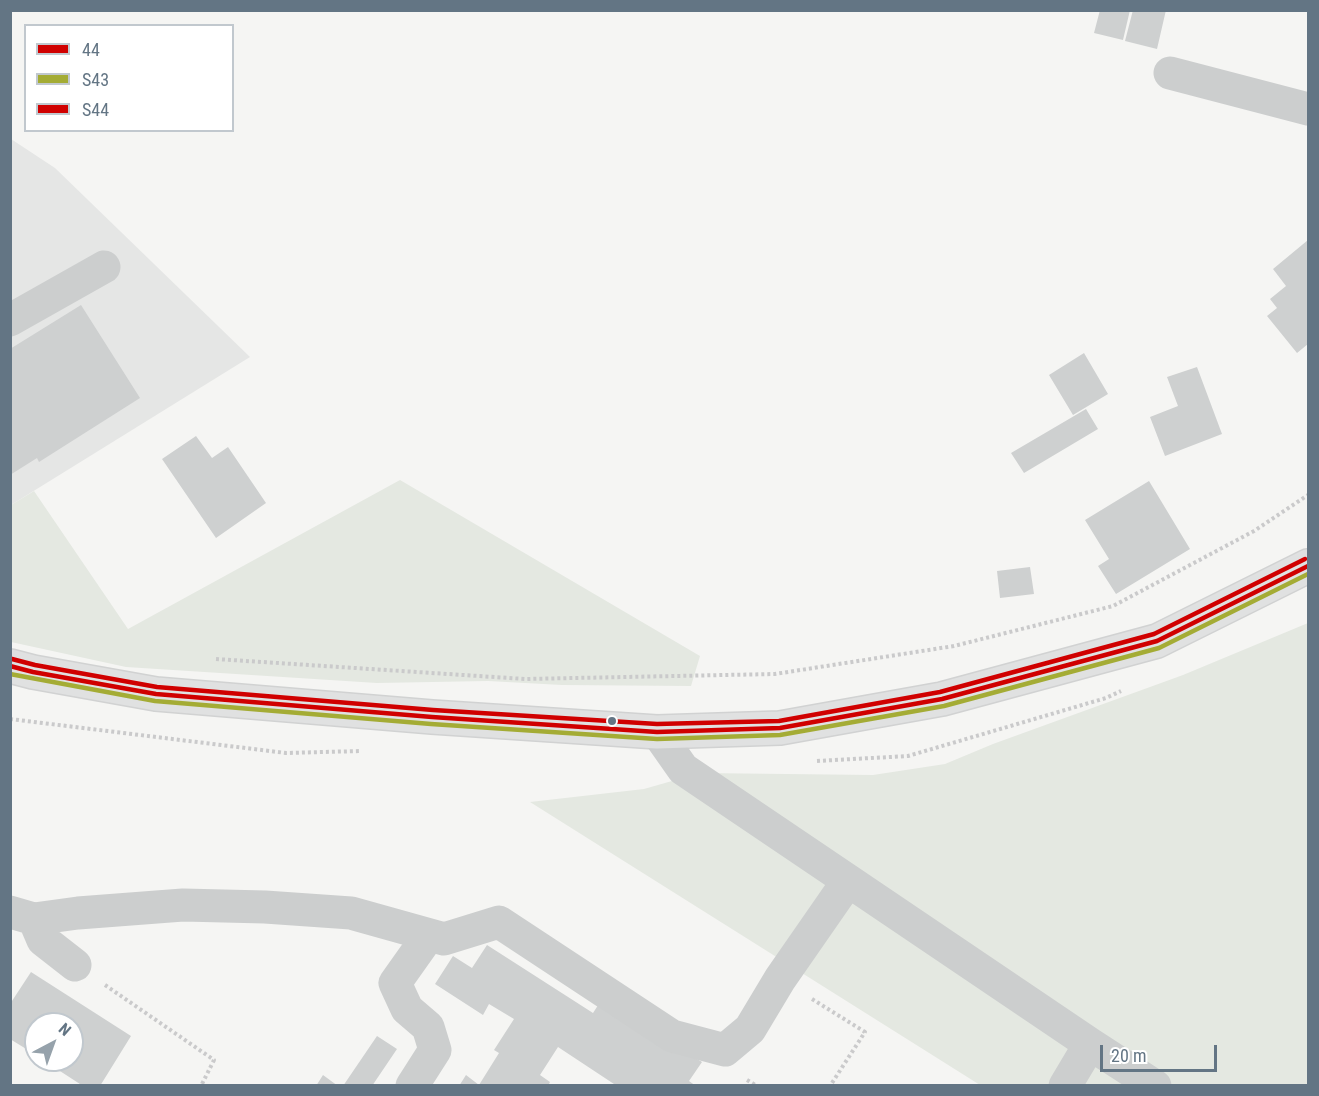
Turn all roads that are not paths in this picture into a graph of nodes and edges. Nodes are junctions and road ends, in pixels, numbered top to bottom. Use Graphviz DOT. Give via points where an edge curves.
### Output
graph roads {
  1 [pos="1170,73"];
  2 [pos="1308,109"];
  3 [pos="104,267"];
  4 [pos="10,320"];
  5 [pos="1308,566"];
  6 [pos="10,666"];
  7 [pos="657,732"];
  8 [pos="848,881"];
  9 [pos="22,916"];
  10 [pos="429,935"];
  11 [pos="75,965"];
  12 [pos="1090,1044"];
  13 [pos="412,1086"];
  14 [pos="1065,1086"];
  15 [pos="1155,1086"];
  1 -- 2 [label="street"];
  3 -- 4 [label="street"];
  5 -- 7 [label="highway" via="1156,641 942,699 780,728"];
  6 -- 7 [label="highway" via="156,694"];
  7 -- 8 [label="street" via="683,769"];
  8 -- 10 [label="street" via="750,1029 724,1050 672,1035 500,922 444,939"];
  8 -- 12 [label="street"];
  9 -- 10 [label="street" via="183,905 265,907 351,914"];
  9 -- 11 [label="street" via="43,940"];
  10 -- 13 [label="street" via="395,983 407,1009 428,1027 435,1050"];
  12 -- 14 [label="street"];
  12 -- 15 [label="street"];
}
